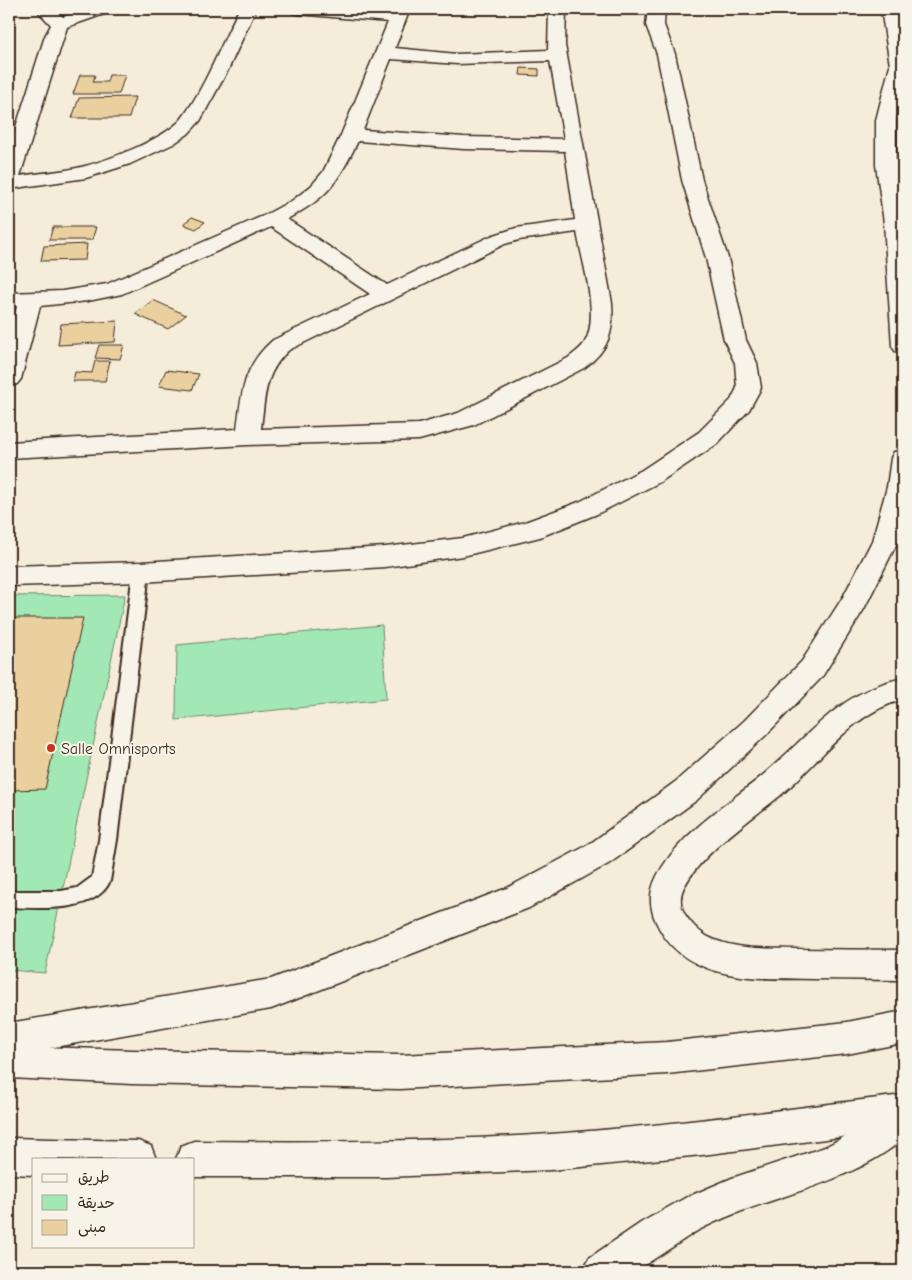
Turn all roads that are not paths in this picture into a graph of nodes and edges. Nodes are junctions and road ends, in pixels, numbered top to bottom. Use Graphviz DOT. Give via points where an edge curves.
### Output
graph roads {
  1 [pos="45,9"];
  2 [pos="101,9"];
  3 [pos="246,9"];
  4 [pos="298,9"];
  5 [pos="558,9"];
  6 [pos="656,9"];
  7 [pos="890,9"];
  8 [pos="401,14"];
  9 [pos="60,24"];
  10 [pos="385,53"];
  11 [pos="558,55"];
  12 [pos="898,66"];
  13 [pos="903,89"];
  14 [pos="351,135"];
  15 [pos="574,145"];
  16 [pos="9,179"];
  17 [pos="9,183"];
  18 [pos="272,219"];
  19 [pos="586,225"];
  20 [pos="385,294"];
  21 [pos="19,300"];
  22 [pos="903,346"];
  23 [pos="9,379"];
  24 [pos="248,437"];
  25 [pos="9,450"];
  26 [pos="903,458"];
  27 [pos="141,572"];
  28 [pos="9,576"];
  29 [pos="903,689"];
  30 [pos="9,899"];
  31 [pos="903,965"];
  32 [pos="903,1027"];
  33 [pos="9,1039"];
  34 [pos="9,1062"];
  35 [pos="903,1112"];
  36 [pos="903,1117"];
  37 [pos="9,1156"];
  38 [pos="95,1158"];
  39 [pos="195,1159"];
  40 [pos="602,1271"];
  1 -- 9 [label="main road"];
  2 -- 9 [label="main road"];
  3 -- 17 [label="main road" via="219,70 190,121 181,130 123,160 79,174"];
  4 -- 8 [label="main road"];
  5 -- 11 [label="main road"];
  6 -- 27 [label="main road" via="655,25 666,54 692,180 717,258 735,340 746,363 749,388 741,404 708,438 651,476 588,508 498,540 385,557"];
  7 -- 12 [label="main road"];
  8 -- 10 [label="main road"];
  9 -- 16 [label="main road"];
  10 -- 11 [label="main road" via="457,59"];
  10 -- 14 [label="main road"];
  11 -- 15 [label="main road"];
  12 -- 13 [label="main road"];
  12 -- 22 [label="main road" via="886,120 886,165 894,223"];
  14 -- 15 [label="main road" via="464,143"];
  14 -- 18 [label="main road" via="332,174 318,190"];
  15 -- 19 [label="main road"];
  18 -- 20 [label="main road"];
  18 -- 21 [label="main road" via="114,289 60,299"];
  19 -- 20 [label="main road" via="516,234 498,240"];
  19 -- 24 [label="main road" via="602,324 595,345 576,363 466,419 419,432"];
  20 -- 24 [label="main road" via="271,352 263,362 255,383"];
  21 -- 23 [label="main road"];
  24 -- 25 [label="main road"];
  26 -- 33 [label="main road" via="900,487 885,541 854,602 812,669 755,728 686,790 599,854 518,898 271,994"];
  27 -- 28 [label="main road"];
  27 -- 30 [label="lane" via="101,880 81,896"];
  29 -- 31 [label="main road" via="882,693 866,702 686,857 666,893 666,910 682,936 703,952 732,960"];
  32 -- 34 [label="main road" via="847,1038 667,1058 400,1072"];
  35 -- 39 [label="main road" via="639,1144 500,1156"];
  36 -- 40 [label="main road" via="869,1143 841,1157 712,1204 645,1241"];
  37 -- 38 [label="main road"];
}
